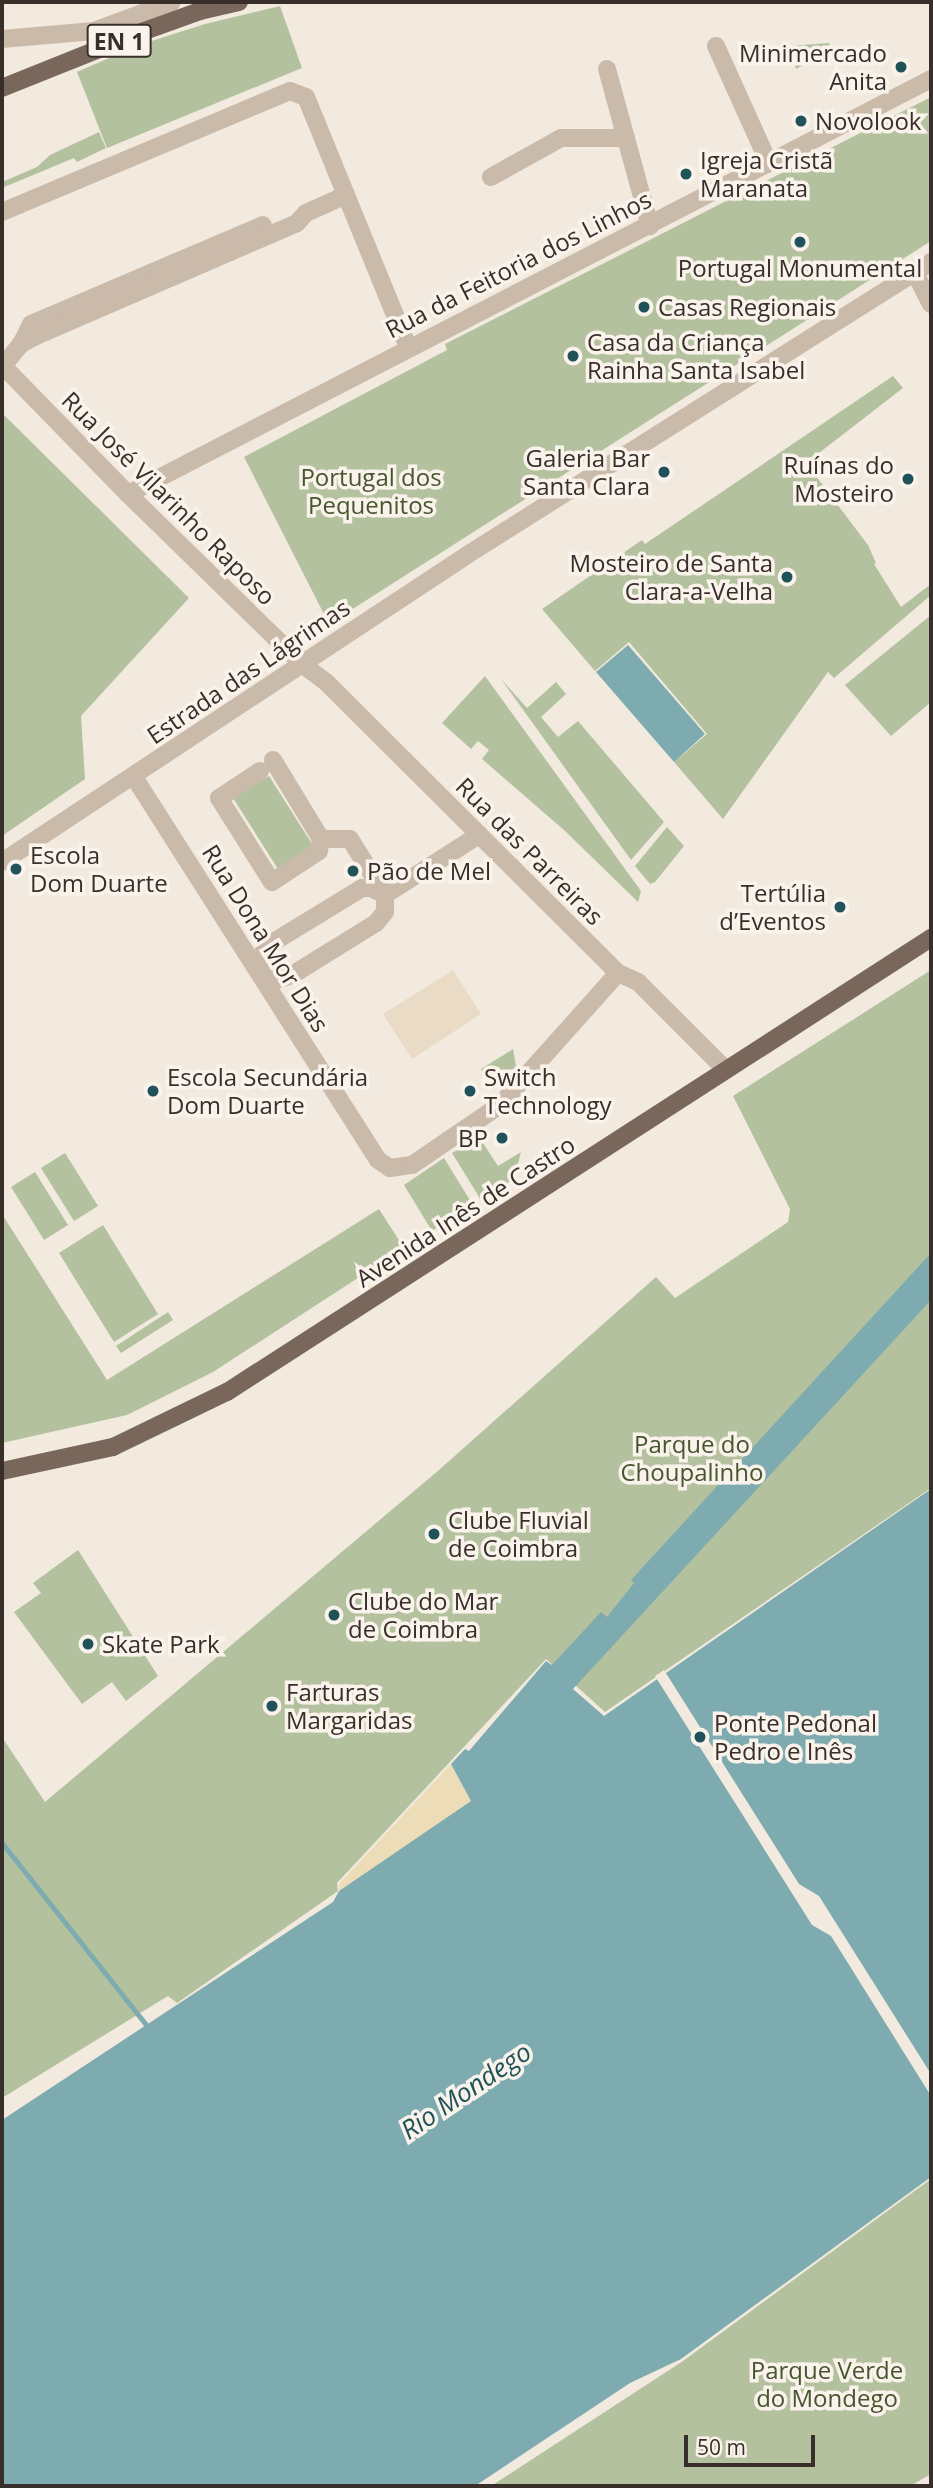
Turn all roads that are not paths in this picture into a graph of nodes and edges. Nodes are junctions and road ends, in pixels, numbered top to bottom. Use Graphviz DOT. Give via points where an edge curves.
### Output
graph roads {
  1 [pos="173,2"];
  2 [pos="239,2"];
  3 [pos="193,6"];
  4 [pos="2,38"];
  5 [pos="716,46"];
  6 [pos="607,69"];
  7 [pos="931,79"];
  8 [pos="2,88"];
  9 [pos="626,138"];
  10 [pos="768,161"];
  11 [pos="491,177"];
  12 [pos="346,195"];
  13 [pos="2,212"];
  14 [pos="649,226"];
  15 [pos="931,262"];
  16 [pos="915,273"];
  17 [pos="931,304"];
  18 [pos="408,347"];
  19 [pos="2,366"];
  20 [pos="128,494"];
  21 [pos="302,664"];
  22 [pos="134,777"];
  23 [pos="479,835"];
  24 [pos="321,839"];
  25 [pos="2,862"];
  26 [pos="385,895"];
  27 [pos="931,938"];
  28 [pos="259,972"];
  29 [pos="618,973"];
  30 [pos="726,1070"];
  31 [pos="2,1471"];
  1 -- 4 [label="street" via="94,31"];
  2 -- 3 [label="main road, EN 1"];
  3 -- 8 [label="main road, EN 1"];
  5 -- 10 [label="street"];
  6 -- 9 [label="street"];
  7 -- 10 [label="street, Rua da Feitoria dos Linhos"];
  9 -- 11 [label="street" via="561,138"];
  9 -- 14 [label="street"];
  10 -- 14 [label="street, Rua da Feitoria dos Linhos"];
  12 -- 13 [label="street" via="306,97 290,91"];
  12 -- 18 [label="street"];
  12 -- 19 [label="street" via="306,213 297,223 21,344"];
  14 -- 18 [label="street, Rua da Feitoria dos Linhos"];
  15 -- 16 [label="street, Estrada das Lágrimas"];
  16 -- 17 [label="street"];
  16 -- 21 [label="street, Estrada das Lágrimas"];
  18 -- 20 [label="street, Rua da Feitoria dos Linhos"];
  19 -- 20 [label="street, Rua José Vilarinho Raposo"];
  20 -- 21 [label="street, Rua José Vilarinho Raposo"];
  21 -- 22 [label="street, Estrada das Lágrimas"];
  21 -- 23 [label="street, Rua das Parreiras" via="327,683"];
  22 -- 25 [label="street, Estrada das Lágrimas"];
  22 -- 28 [label="street, Rua Dona Mor Dias"];
  23 -- 26 [label="street"];
  23 -- 29 [label="street, Rua das Parreiras"];
  24 -- 24 [label="street" via="266,765 219,797 272,882 319,851"];
  24 -- 26 [label="street" via="351,839"];
  26 -- 28 [label="street" via="362,888 272,943 263,953"];
  26 -- 28 [label="street" via="385,912 376,923 292,975 276,979"];
  27 -- 30 [label="main road, Avenida Inês de Castro"];
  28 -- 29 [label="street, Rua Dona Mor Dias" via="378,1160 390,1168 412,1165 500,1105"];
  29 -- 30 [label="street, Rua das Parreiras" via="638,982"];
  30 -- 31 [label="main road, Avenida Inês de Castro" via="227,1392 113,1447"];
}
